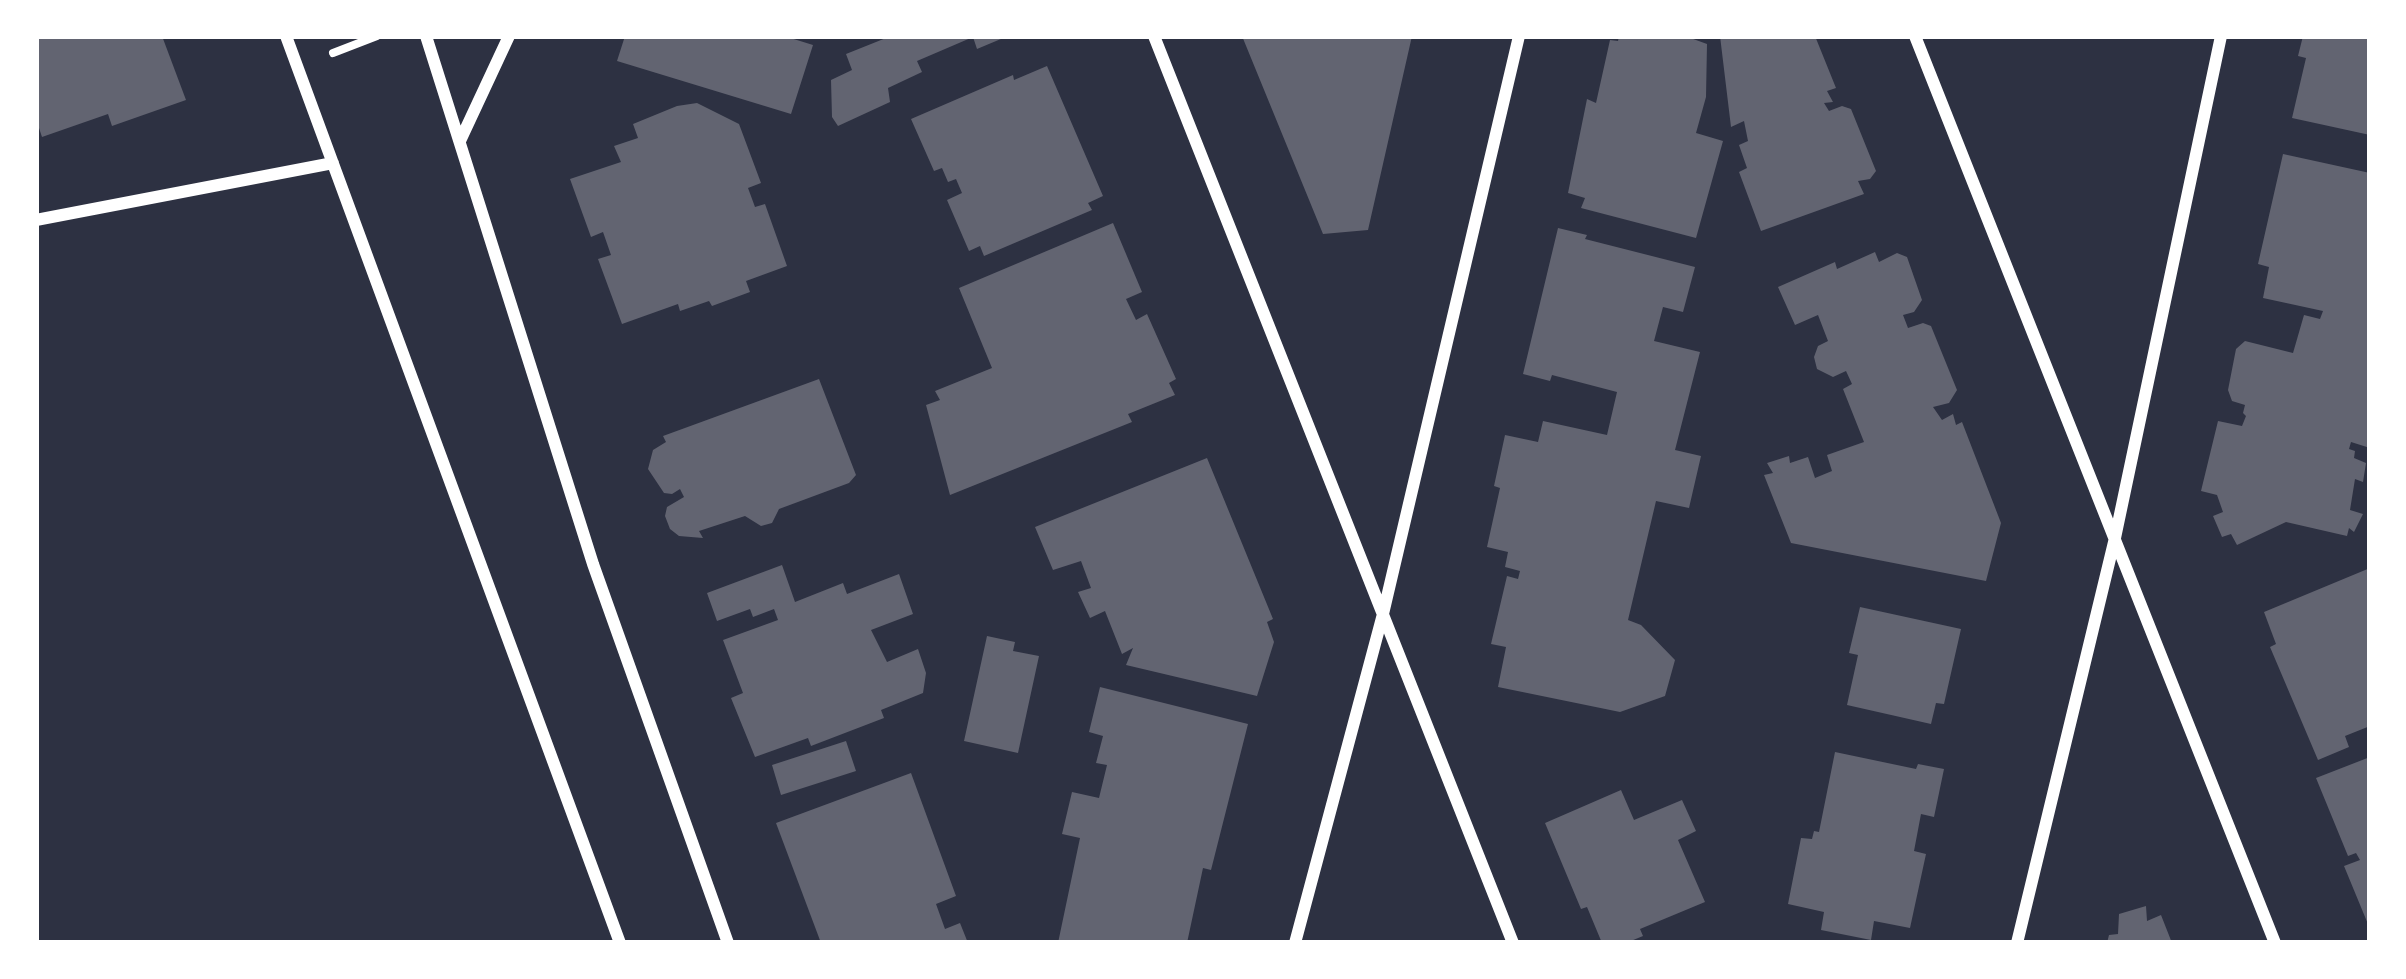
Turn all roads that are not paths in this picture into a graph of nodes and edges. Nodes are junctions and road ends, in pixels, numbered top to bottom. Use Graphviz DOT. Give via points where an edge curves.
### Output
graph roads {
  1 [pos="286,36"];
  2 [pos="426,36"];
  3 [pos="509,36"];
  4 [pos="1154,36"];
  5 [pos="1520,36"];
  6 [pos="1916,36"];
  7 [pos="2222,36"];
  8 [pos="460,141"];
  9 [pos="333,163"];
  10 [pos="36,220"];
  11 [pos="2115,538"];
  12 [pos="1383,614"];
  13 [pos="620,943"];
  14 [pos="728,943"];
  15 [pos="1295,943"];
  16 [pos="1513,943"];
  17 [pos="2018,943"];
  18 [pos="2275,943"];
  1 -- 9 [label="street"];
  2 -- 8 [label="street"];
  3 -- 8 [label="street"];
  4 -- 12 [label="street"];
  5 -- 12 [label="street"];
  6 -- 11 [label="street"];
  7 -- 11 [label="street"];
  8 -- 14 [label="street" via="593,564"];
  9 -- 10 [label="street"];
  9 -- 13 [label="street"];
  11 -- 17 [label="street"];
  11 -- 18 [label="street"];
  12 -- 15 [label="street"];
  12 -- 16 [label="street"];
}
